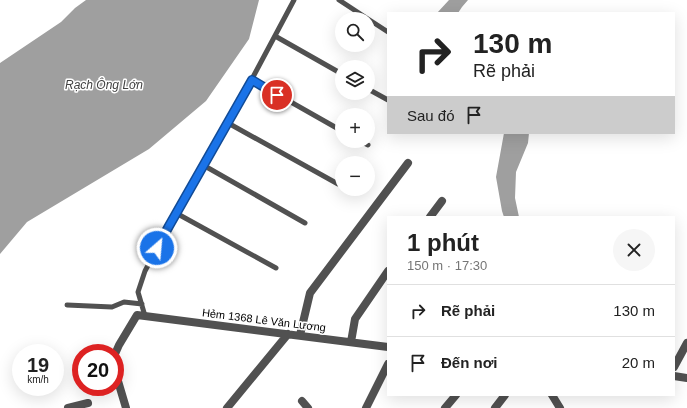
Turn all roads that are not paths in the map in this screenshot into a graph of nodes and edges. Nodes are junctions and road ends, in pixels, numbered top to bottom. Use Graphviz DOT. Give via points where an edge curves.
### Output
graph roads {
  1 [pos="294,0"];
  2 [pos="339,0"];
  3 [pos="357,12"];
  4 [pos="375,24"];
  5 [pos="387,31"];
  6 [pos="275,36"];
  7 [pos="335,70"];
  8 [pos="252,80"];
  9 [pos="375,93"];
  10 [pos="387,99"];
  11 [pos="228,123"];
  12 [pos="335,127"];
  13 [pos="408,162"];
  14 [pos="203,165"];
  15 [pos="335,182"];
  16 [pos="442,201"];
  17 [pos="176,213"];
  18 [pos="431,216"];
  19 [pos="305,223"];
  20 [pos="276,268"];
  21 [pos="387,272"];
  22 [pos="142,304"];
  23 [pos="67,305"];
  24 [pos="141,316"];
  25 [pos="288,334"];
  26 [pos="300,335"];
  27 [pos="351,342"];
  28 [pos="687,343"];
  29 [pos="120,344"];
  30 [pos="387,347"];
  31 [pos="675,365"];
  32 [pos="387,366"];
  33 [pos="675,376"];
  34 [pos="687,378"];
  35 [pos="122,396"];
  36 [pos="455,396"];
  37 [pos="504,396"];
  38 [pos="553,396"];
  39 [pos="302,401"];
  40 [pos="88,403"];
  41 [pos="68,408"];
  42 [pos="126,408"];
  43 [pos="227,408"];
  44 [pos="308,408"];
  45 [pos="366,408"];
  46 [pos="446,408"];
  47 [pos="495,408"];
  48 [pos="560,408"];
  1 -- 6 [label="lane"];
  2 -- 3 [label="lane"];
  4 -- 5 [label="lane"];
  6 -- 7 [label="lane"];
  6 -- 8 [label="lane"];
  8 -- 11 [label="lane"];
  8 -- 12 [label="lane"];
  9 -- 10 [label="lane"];
  11 -- 14 [label="lane"];
  11 -- 15 [label="lane"];
  13 -- 26 [label="street" via="310,293"];
  14 -- 17 [label="lane"];
  14 -- 19 [label="lane"];
  16 -- 18 [label="street"];
  17 -- 20 [label="lane"];
  17 -- 22 [label="lane" via="145,271 138,292"];
  21 -- 27 [label="street" via="355,319"];
  22 -- 23 [label="lane" via="124,302 112,307"];
  22 -- 24 [label="lane"];
  24 -- 25 [label="street, Hẻm 1368 Lê Văn Lương"];
  24 -- 29 [label="street" via="130,325"];
  25 -- 26 [label="street, Hẻm 1368 Lê Văn Lương"];
  25 -- 43 [label="street"];
  26 -- 27 [label="street, Hẻm 1368 Lê Văn Lương"];
  27 -- 30 [label="street, Hẻm 1368 Lê Văn Lương"];
  28 -- 31 [label="street"];
  32 -- 45 [label="street"];
  33 -- 34 [label="street"];
  35 -- 42 [label="street"];
  36 -- 46 [label="street"];
  37 -- 47 [label="street"];
  38 -- 48 [label="street"];
  39 -- 44 [label="street"];
  40 -- 41 [label="street"];
}
